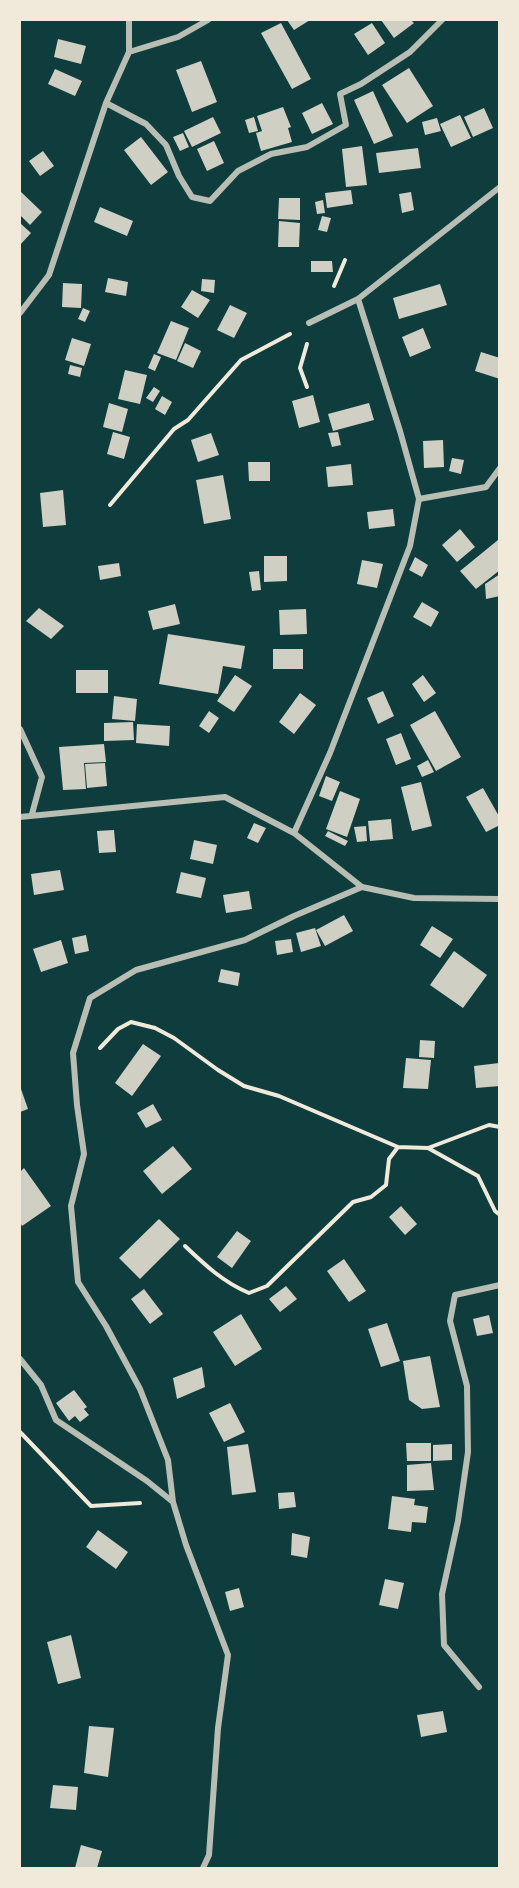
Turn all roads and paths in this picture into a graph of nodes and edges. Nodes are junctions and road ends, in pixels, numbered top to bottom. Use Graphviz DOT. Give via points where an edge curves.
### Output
graph roads {
  1 [pos="129,20"];
  2 [pos="208,20"];
  3 [pos="442,20"];
  4 [pos="129,52"];
  5 [pos="106,103"];
  6 [pos="500,187"];
  7 [pos="358,299"];
  8 [pos="20,313"];
  9 [pos="309,323"];
  10 [pos="500,468"];
  11 [pos="419,499"];
  12 [pos="110,505"];
  13 [pos="20,729"];
  14 [pos="32,814"];
  15 [pos="20,817"];
  16 [pos="294,833"];
  17 [pos="362,888"];
  18 [pos="500,899"];
  19 [pos="73,1053"];
  20 [pos="500,1126"];
  21 [pos="398,1147"];
  22 [pos="428,1148"];
  23 [pos="500,1215"];
  24 [pos="185,1246"];
  25 [pos="500,1285"];
  26 [pos="20,1359"];
  27 [pos="20,1432"];
  28 [pos="173,1502"];
  29 [pos="479,1687"];
  30 [pos="203,1869"];
  1 -- 4 [label="street"];
  2 -- 4 [label="street" via="178,37"];
  3 -- 5 [label="street" via="410,52 340,94 345,125 307,147 272,154 238,171 210,201 192,196 166,145 146,124"];
  4 -- 5 [label="street"];
  5 -- 8 [label="street" via="49,275"];
  6 -- 7 [label="street"];
  7 -- 9 [label="street"];
  7 -- 11 [label="street"];
  9 -- 12 [label="path" via="241,360 188,420 174,429"];
  10 -- 11 [label="street" via="486,487"];
  11 -- 16 [label="street" via="407,556 330,753"];
  13 -- 14 [label="street" via="42,777"];
  14 -- 15 [label="street"];
  14 -- 16 [label="street" via="225,797"];
  16 -- 17 [label="street"];
  17 -- 18 [label="street" via="414,898"];
  17 -- 19 [label="street" via="245,940 136,970 90,998"];
  19 -- 21 [label="path" via="97,1050 131,1022 155,1028 244,1086 279,1096"];
  19 -- 28 [label="street" via="84,1155 71,1206 78,1281 140,1389 168,1460"];
  20 -- 22 [label="path" via="489,1125"];
  21 -- 22 [label="path"];
  21 -- 24 [label="path" via="389,1159 386,1185 372,1197 353,1202 267,1286 249,1293 235,1287"];
  22 -- 23 [label="path" via="478,1176"];
  25 -- 29 [label="street" via="456,1295 450,1321 467,1386 468,1452 442,1594 444,1645"];
  26 -- 28 [label="street" via="41,1385 56,1420 147,1480"];
  27 -- 28 [label="path" via="92,1506"];
  28 -- 30 [label="street" via="228,1655 218,1728 209,1855"];
}
